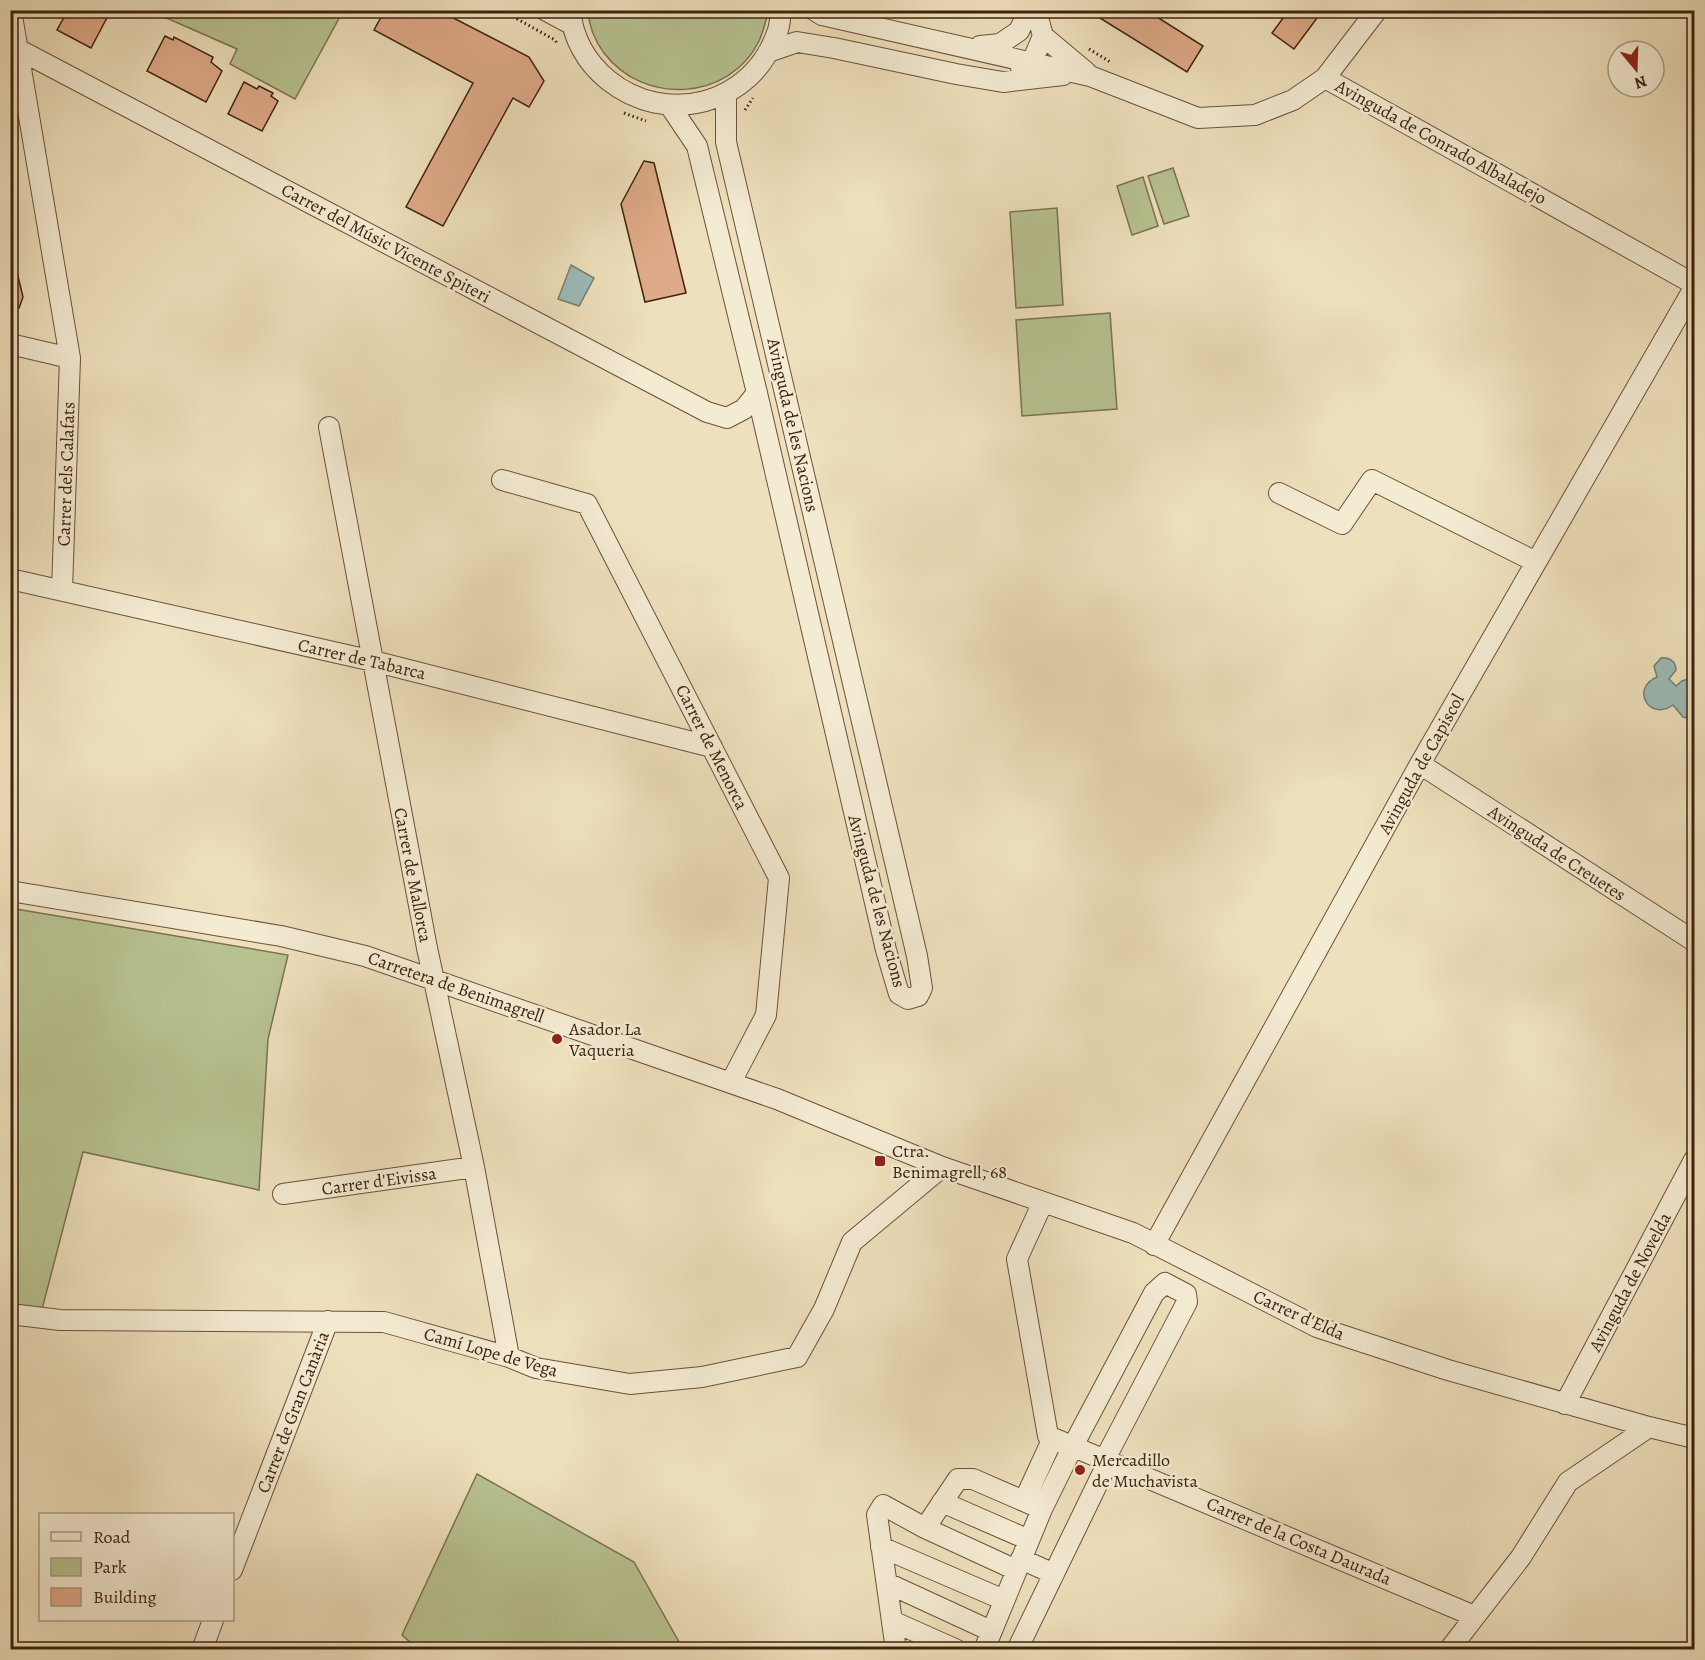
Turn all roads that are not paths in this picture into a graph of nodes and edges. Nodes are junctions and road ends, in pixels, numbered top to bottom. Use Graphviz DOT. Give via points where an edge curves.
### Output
graph roads {
  1 [pos="11,10"];
  2 [pos="545,10"];
  3 [pos="781,10"];
  4 [pos="813,10"];
  5 [pos="1029,10"];
  6 [pos="1036,10"];
  7 [pos="1377,10"];
  8 [pos="571,17"];
  9 [pos="1043,36"];
  10 [pos="14,47"];
  11 [pos="968,47"];
  12 [pos="768,52"];
  13 [pos="1032,62"];
  14 [pos="1090,76"];
  15 [pos="1325,78"];
  16 [pos="997,81"];
  17 [pos="726,93"];
  18 [pos="670,106"];
  19 [pos="1695,286"];
  20 [pos="10,344"];
  21 [pos="70,358"];
  22 [pos="757,393"];
  23 [pos="329,427"];
  24 [pos="502,480"];
  25 [pos="1279,493"];
  26 [pos="1536,562"];
  27 [pos="10,579"];
  28 [pos="62,590"];
  29 [pos="373,661"];
  30 [pos="712,747"];
  31 [pos="1420,764"];
  32 [pos="10,891"];
  33 [pos="1695,941"];
  34 [pos="435,979"];
  35 [pos="731,1082"];
  36 [pos="917,1158"];
  37 [pos="1695,1160"];
  38 [pos="474,1167"];
  39 [pos="942,1167"];
  40 [pos="284,1194"];
  41 [pos="1043,1202"];
  42 [pos="1154,1245"];
  43 [pos="10,1314"];
  44 [pos="328,1321"];
  45 [pos="509,1357"];
  46 [pos="1565,1404"];
  47 [pos="1649,1427"];
  48 [pos="1053,1438"];
  49 [pos="1695,1438"];
  50 [pos="1073,1446"];
  51 [pos="1107,1460"];
  52 [pos="942,1502"];
  53 [pos="1033,1505"];
  54 [pos="925,1528"];
  55 [pos="1029,1540"];
  56 [pos="881,1547"];
  57 [pos="1019,1564"];
  58 [pos="234,1565"];
  59 [pos="1054,1574"];
  60 [pos="886,1583"];
  61 [pos="1004,1600"];
  62 [pos="1474,1616"];
  63 [pos="213,1621"];
  64 [pos="892,1621"];
  65 [pos="991,1630"];
  66 [pos="202,1650"];
  67 [pos="896,1650"];
  68 [pos="957,1650"];
  69 [pos="984,1650"];
  70 [pos="1017,1650"];
  71 [pos="1449,1650"];
  1 -- 10 [label="street, Carrer dels Calafats"];
  2 -- 8 [label="street"];
  3 -- 12 [label="street" via="778,32"];
  4 -- 11 [label="street" via="890,32"];
  5 -- 11 [label="street" via="1018,31 1000,44"];
  6 -- 9 [label="street"];
  7 -- 15 [label="street, Avinguda de Conrado Albaladejo"];
  8 -- 18 [label="street" via="580,48 594,69 624,92"];
  9 -- 13 [label="street"];
  9 -- 14 [label="street"];
  10 -- 21 [label="street, Carrer dels Calafats"];
  10 -- 22 [label="street, Carrer del Músic Vicente Spiteri" via="707,412 727,418 744,409"];
  11 -- 13 [label="street"];
  12 -- 16 [label="street" via="797,42"];
  12 -- 17 [label="street" via="745,80"];
  13 -- 14 [label="street"];
  13 -- 16 [label="street"];
  14 -- 15 [label="street" via="1198,118 1255,115 1293,100"];
  14 -- 16 [label="street" via="1058,74"];
  15 -- 19 [label="street, Avinguda de Conrado Albaladejo"];
  17 -- 18 [label="street" via="703,102"];
  17 -- 22 [label="street, Avinguda de les Nacions" via="726,142 917,956 922,988 918,996 908,999 899,994 886,950"];
  18 -- 22 [label="street, Avinguda de les Nacions" via="697,146"];
  19 -- 26 [label="street, Avinguda de Capiscol"];
  20 -- 21 [label="street"];
  21 -- 28 [label="street, Carrer dels Calafats"];
  23 -- 29 [label="street, Carrer de Mallorca"];
  24 -- 30 [label="street, Carrer de Menorca" via="587,504"];
  25 -- 26 [label="street" via="1342,524 1372,480"];
  26 -- 31 [label="street, Avinguda de Capiscol"];
  27 -- 28 [label="street, Carrer de Tabarca"];
  28 -- 29 [label="street, Carrer de Tabarca"];
  29 -- 30 [label="street, Carrer de Tabarca"];
  29 -- 34 [label="street, Carrer de Mallorca"];
  30 -- 35 [label="street, Carrer de Menorca" via="779,878 766,1015"];
  31 -- 33 [label="street, Avinguda de Creuetes"];
  31 -- 42 [label="street, Avinguda de Capiscol"];
  32 -- 34 [label="street, Carretera de Benimagrell" via="281,936 364,956"];
  34 -- 35 [label="street, Carretera de Benimagrell"];
  34 -- 38 [label="street, Carrer de Mallorca"];
  35 -- 36 [label="street, Carretera de Benimagrell"];
  36 -- 39 [label="street, Carrer d'Elda"];
  37 -- 46 [label="street, Avinguda de Novelda"];
  38 -- 40 [label="street, Carrer d'Eivissa"];
  38 -- 45 [label="street, Carrer de Mallorca"];
  39 -- 41 [label="street, Carrer d'Elda"];
  39 -- 45 [label="street, Camí Lope de Vega" via="852,1242 824,1309 797,1357 702,1377 630,1384 536,1368"];
  41 -- 42 [label="street, Carrer d'Elda" via="1132,1233"];
  41 -- 48 [label="street" via="1017,1259 1047,1436"];
  42 -- 46 [label="street, Carrer d'Elda" via="1317,1328"];
  43 -- 44 [label="street, Camí Lope de Vega" via="60,1320"];
  44 -- 45 [label="street, Camí Lope de Vega" via="384,1322"];
  44 -- 58 [label="street, Carrer de Gran Canària"];
  46 -- 47 [label="street, Carrer d'Elda"];
  47 -- 49 [label="street, Carrer d'Elda"];
  47 -- 62 [label="street" via="1568,1482 1521,1557"];
  48 -- 50 [label="street, Carrer de la Costa Daurada"];
  48 -- 53 [label="street"];
  50 -- 51 [label="street, Carrer de la Costa Daurada"];
  50 -- 51 [label="street" via="1154,1293 1165,1283 1186,1294 1187,1302"];
  50 -- 53 [label="street"];
  51 -- 59 [label="street"];
  51 -- 62 [label="street, Carrer de la Costa Daurada"];
  52 -- 53 [label="street" via="958,1479 973,1479"];
  52 -- 54 [label="street"];
  52 -- 55 [label="street"];
  53 -- 55 [label="street"];
  54 -- 56 [label="street" via="883,1505 877,1515"];
  54 -- 57 [label="street"];
  55 -- 57 [label="street"];
  56 -- 60 [label="street"];
  56 -- 61 [label="street"];
  57 -- 59 [label="street"];
  57 -- 61 [label="street"];
  59 -- 70 [label="street"];
  60 -- 64 [label="street"];
  60 -- 65 [label="street"];
  61 -- 65 [label="street"];
  62 -- 71 [label="street"];
  63 -- 66 [label="street"];
  64 -- 67 [label="street"];
  64 -- 68 [label="street"];
  65 -- 69 [label="street"];
}
